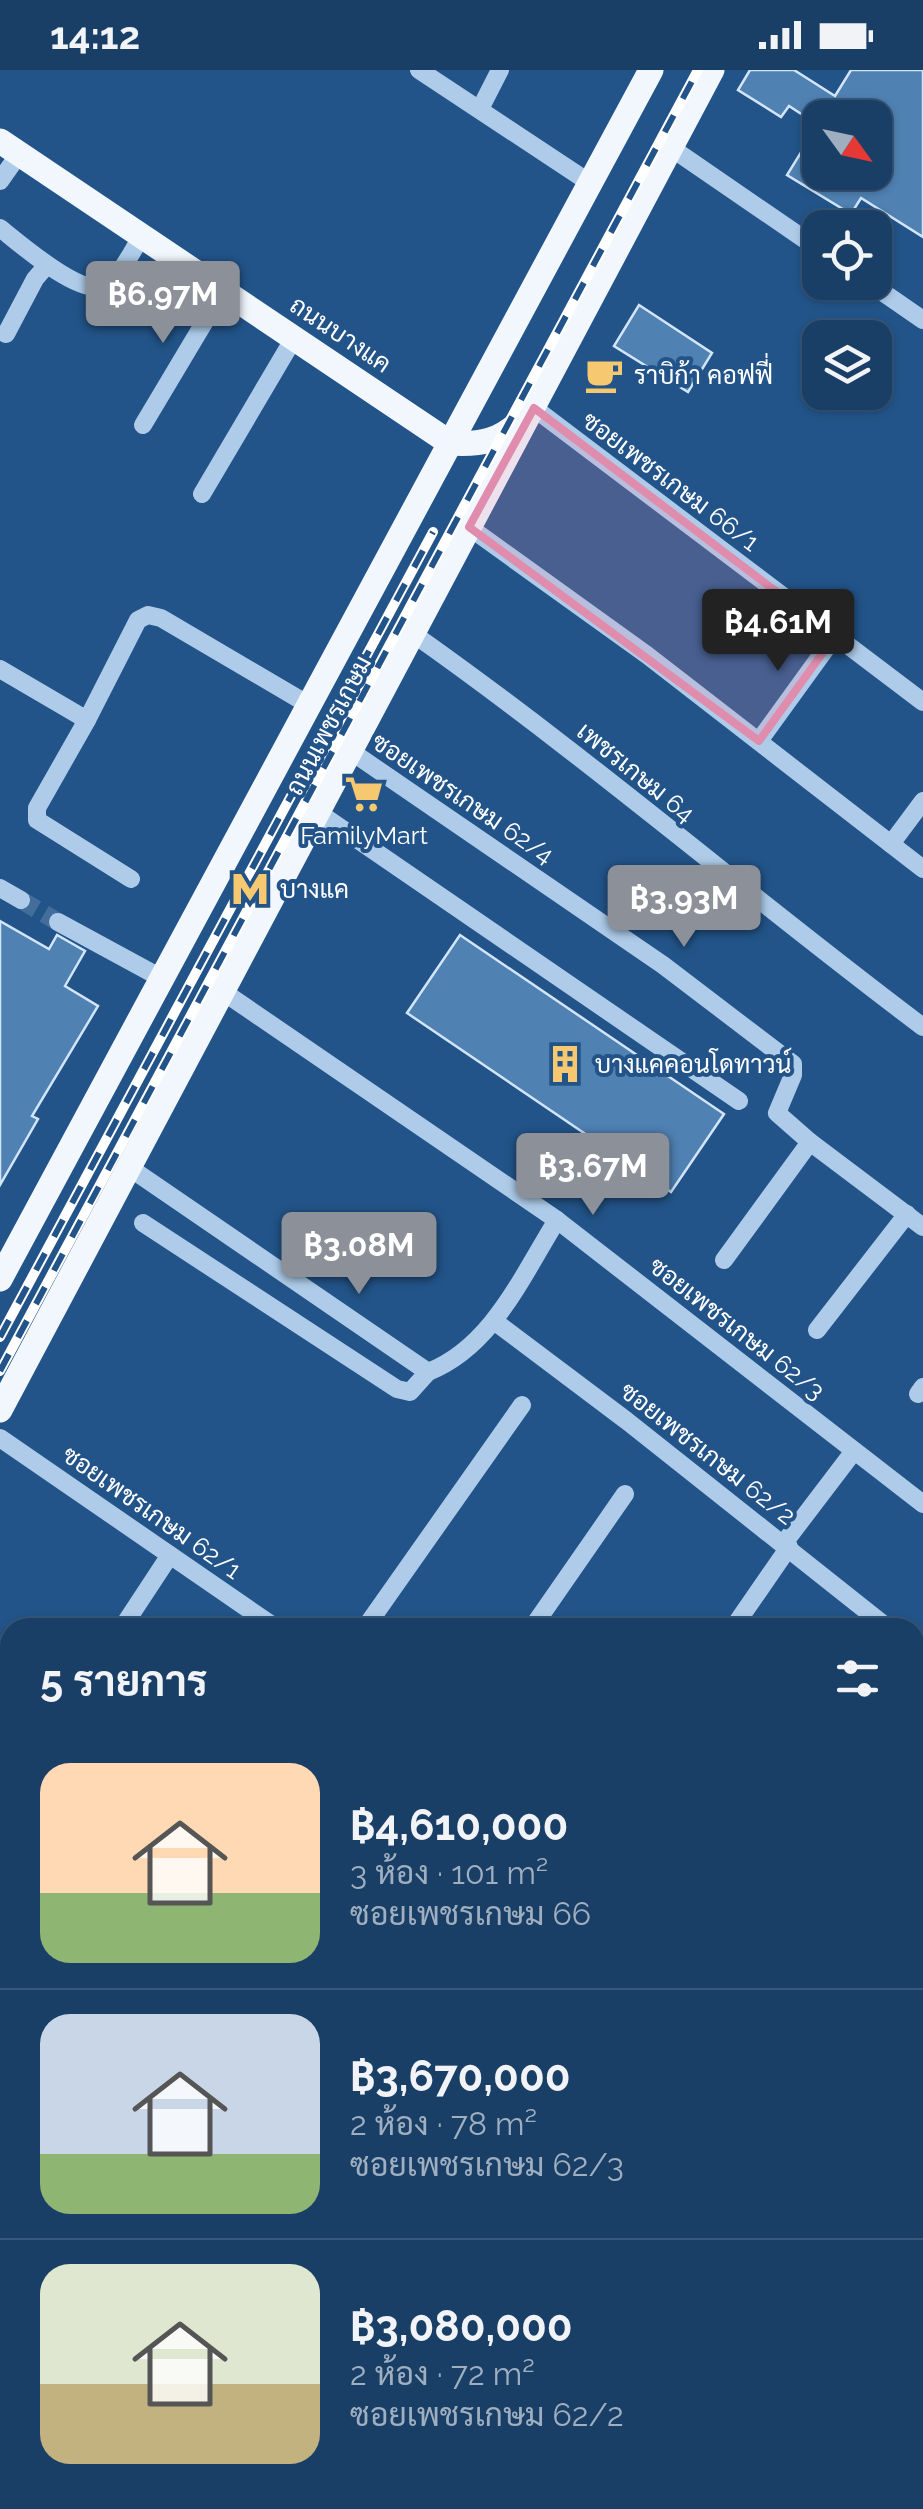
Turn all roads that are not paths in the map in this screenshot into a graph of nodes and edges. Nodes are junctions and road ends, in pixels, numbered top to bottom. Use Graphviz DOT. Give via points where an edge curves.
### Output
graph roads {
  1 [pos="419,70"];
  2 [pos="500,70"];
  3 [pos="651,70"];
  4 [pos="712,70"];
  5 [pos="480,109"];
  6 [pos="10,147"];
  7 [pos="670,147"];
  8 [pos="0,181"];
  9 [pos="590,183"];
  10 [pos="0,228"];
  11 [pos="142,236"];
  12 [pos="802,238"];
  13 [pos="48,265"];
  14 [pos="224,291"];
  15 [pos="892,299"];
  16 [pos="923,320"];
  17 [pos="6,334"];
  18 [pos="294,338"];
  19 [pos="534,408"];
  20 [pos="143,425"];
  21 [pos="450,443"];
  22 [pos="202,494"];
  23 [pos="469,527"];
  24 [pos="412,633"];
  25 [pos="835,636"];
  26 [pos="0,670"];
  27 [pos="923,702"];
  28 [pos="310,706"];
  29 [pos="87,720"];
  30 [pos="759,741"];
  31 [pos="349,750"];
  32 [pos="923,802"];
  33 [pos="316,811"];
  34 [pos="891,844"];
  35 [pos="923,870"];
  36 [pos="131,879"];
  37 [pos="0,888"];
  38 [pos="21,900"];
  39 [pos="58,922"];
  40 [pos="163,978"];
  41 [pos="222,991"];
  42 [pos="923,1027"];
  43 [pos="739,1101"];
  44 [pos="810,1142"];
  45 [pos="130,1168"];
  46 [pos="907,1214"];
  47 [pos="557,1220"];
  48 [pos="143,1223"];
  49 [pos="923,1226"];
  50 [pos="724,1260"];
  51 [pos="0,1279"];
  52 [pos="322,1300"];
  53 [pos="494,1321"];
  54 [pos="304,1328"];
  55 [pos="817,1330"];
  56 [pos="378,1340"];
  57 [pos="363,1366"];
  58 [pos="428,1372"];
  59 [pos="522,1405"];
  60 [pos="0,1410"];
  61 [pos="0,1438"];
  62 [pos="854,1451"];
  63 [pos="624,1494"];
  64 [pos="923,1504"];
  65 [pos="786,1545"];
  66 [pos="170,1555"];
  67 [pos="129,1618"];
  68 [pos="261,1618"];
  69 [pos="372,1618"];
  70 [pos="539,1618"];
  71 [pos="739,1618"];
  72 [pos="876,1618"];
  1 -- 5 [label="street"];
  2 -- 5 [label="street"];
  3 -- 9 [label="main road, ถนนเพชรเกษม"];
  4 -- 7 [label="main road, ถนนเพชรเกษม"];
  5 -- 9 [label="street"];
  6 -- 8 [label="street"];
  6 -- 11 [label="main road, ถนนบางแค"];
  7 -- 12 [label="street"];
  7 -- 19 [label="main road, ถนนเพชรเกษม"];
  9 -- 21 [label="main road, ถนนเพชรเกษม"];
  10 -- 13 [label="street"];
  11 -- 13 [label="street" via="102,287 87,287"];
  11 -- 14 [label="main road, ถนนบางแค"];
  13 -- 17 [label="street"];
  14 -- 18 [label="main road, ถนนบางแค"];
  14 -- 20 [label="street"];
  15 -- 16 [label="street"];
  18 -- 21 [label="main road, ถนนบางแค"];
  18 -- 22 [label="street"];
  19 -- 21 [label="main road" via="500,438"];
  19 -- 23 [label="main road, ถนนเพชรเกษม"];
  19 -- 25 [label="street, ซอยเพชรเกษม 66/1"];
  21 -- 28 [label="main road, ถนนเพชรเกษม"];
  23 -- 24 [label="main road, ถนนเพชรเกษม"];
  23 -- 30 [label="street"];
  24 -- 31 [label="main road, ถนนเพชรเกษม"];
  24 -- 42 [label="street, เพชรเกษม 64"];
  25 -- 27 [label="street, ซอยเพชรเกษม 66/1"];
  25 -- 30 [label="street"];
  26 -- 29 [label="street"];
  28 -- 29 [label="street" via="148,615 138,620"];
  28 -- 40 [label="main road, ถนนเพชรเกษม"];
  29 -- 36 [label="street" via="39,800 37,820"];
  30 -- 34 [label="street"];
  31 -- 33 [label="main road, ถนนเพชรเกษม"];
  31 -- 44 [label="street, ซอยเพชรเกษม 62/4" via="664,965 793,1064 777,1112"];
  32 -- 34 [label="street"];
  33 -- 41 [label="main road, ถนนเพชรเกษม"];
  33 -- 43 [label="street"];
  34 -- 35 [label="street"];
  37 -- 38 [label="street"];
  39 -- 40 [label="street"];
  40 -- 51 [label="main road, ถนนเพชรเกษม"];
  41 -- 45 [label="main road, ถนนเพชรเกษม"];
  41 -- 47 [label="street, ซอยเพชรเกษม 62/3"];
  44 -- 46 [label="street, ซอยเพชรเกษม 62/4"];
  44 -- 50 [label="street"];
  45 -- 52 [label="street"];
  45 -- 60 [label="main road, ถนนเพชรเกษม"];
  46 -- 49 [label="street, ซอยเพชรเกษม 62/4"];
  46 -- 55 [label="street"];
  47 -- 53 [label="street"];
  47 -- 62 [label="street, ซอยเพชรเกษม 62/3"];
  48 -- 54 [label="street"];
  52 -- 54 [label="street"];
  52 -- 56 [label="street"];
  53 -- 58 [label="street" via="452,1362"];
  53 -- 65 [label="street, ซอยเพชรเกษม 62/2"];
  54 -- 57 [label="street"];
  56 -- 57 [label="street"];
  56 -- 58 [label="street"];
  57 -- 58 [label="street" via="406,1393"];
  59 -- 69 [label="street"];
  61 -- 66 [label="street, ซอยเพชรเกษม 62/1"];
  62 -- 64 [label="street, ซอยเพชรเกษม 62/3"];
  62 -- 65 [label="street"];
  63 -- 70 [label="street"];
  65 -- 71 [label="street"];
  65 -- 72 [label="street, ซอยเพชรเกษม 62/2"];
  66 -- 67 [label="street"];
  66 -- 68 [label="street, ซอยเพชรเกษม 62/1"];
}
